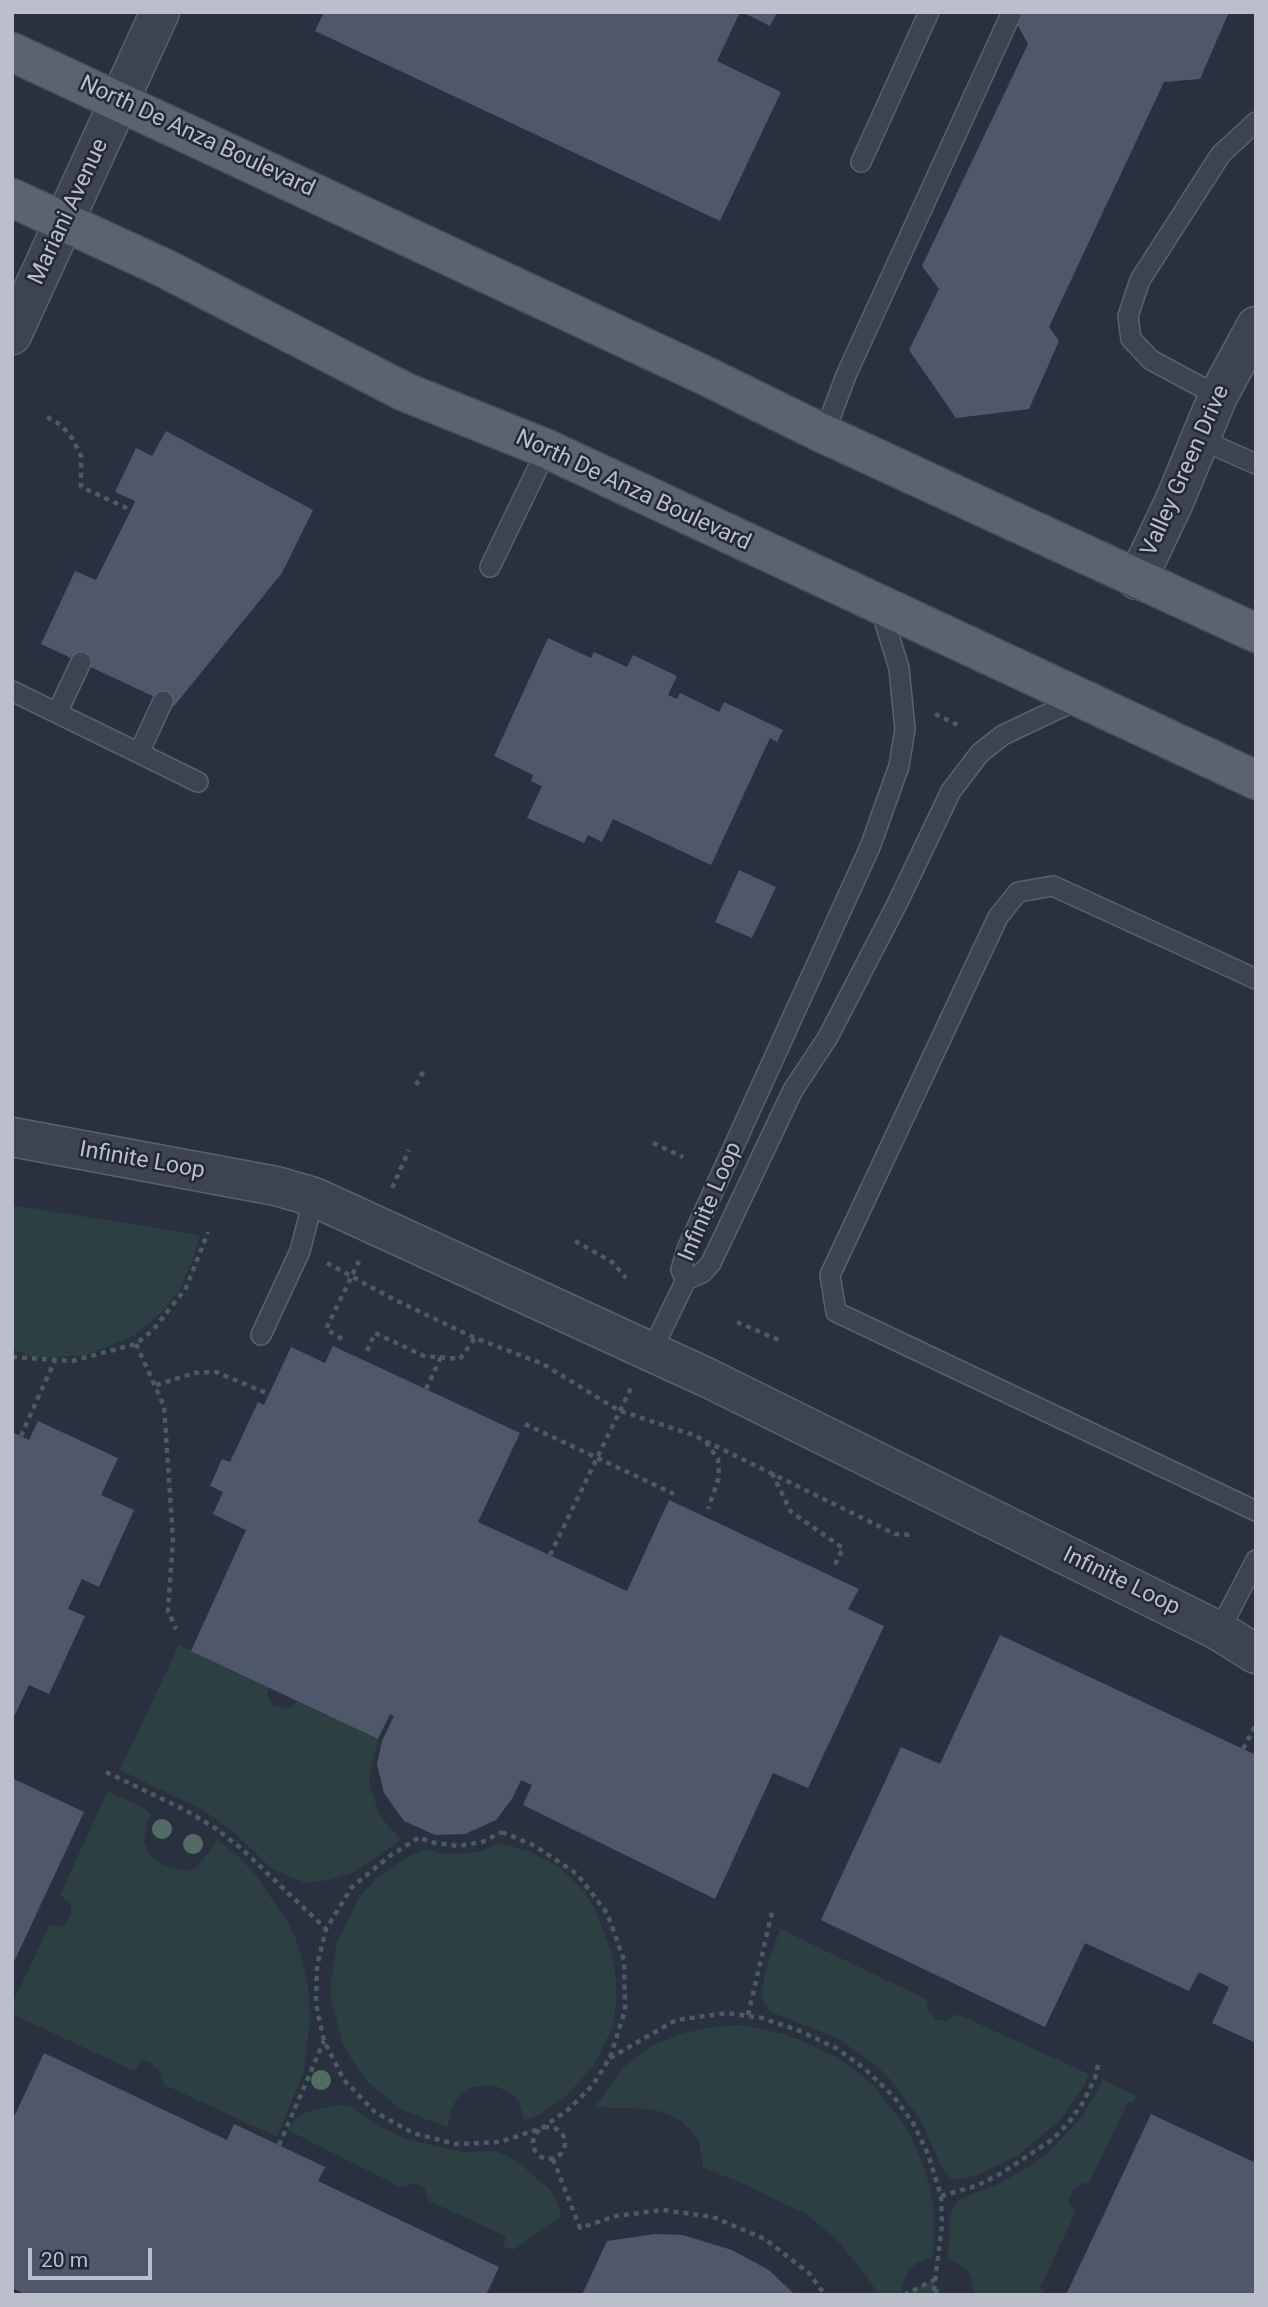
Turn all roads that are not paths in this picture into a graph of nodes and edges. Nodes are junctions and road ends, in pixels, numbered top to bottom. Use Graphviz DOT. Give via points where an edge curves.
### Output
graph roads {
  1 [pos="160,12"];
  2 [pos="929,12"];
  3 [pos="1012,12"];
  4 [pos="12,52"];
  5 [pos="120,101"];
  6 [pos="1256,122"];
  7 [pos="861,162"];
  8 [pos="12,198"];
  9 [pos="64,223"];
  10 [pos="1256,326"];
  11 [pos="12,335"];
  12 [pos="1218,396"];
  13 [pos="824,434"];
  14 [pos="1200,439"];
  15 [pos="547,449"];
  16 [pos="1256,464"];
  17 [pos="490,567"];
  18 [pos="1137,580"];
  19 [pos="879,606"];
  20 [pos="1254,628"];
  21 [pos="81,663"];
  22 [pos="12,691"];
  23 [pos="1080,699"];
  24 [pos="163,701"];
  25 [pos="57,713"];
  26 [pos="139,753"];
  27 [pos="1256,780"];
  28 [pos="198,782"];
  29 [pos="1256,979"];
  30 [pos="12,1137"];
  31 [pos="314,1197"];
  32 [pos="686,1280"];
  33 [pos="261,1335"];
  34 [pos="651,1352"];
  35 [pos="1256,1511"];
  36 [pos="1256,1560"];
  37 [pos="1219,1631"];
  38 [pos="1256,1654"];
  1 -- 5 [label="street, Mariani Avenue"];
  2 -- 7 [label="lane"];
  3 -- 13 [label="lane" via="847,373"];
  4 -- 5 [label="main road, North De Anza Boulevard"];
  5 -- 9 [label="street, Mariani Avenue"];
  5 -- 13 [label="main road, North De Anza Boulevard"];
  6 -- 12 [label="lane" via="1222,154 1140,280 1128,316 1131,339 1151,360"];
  8 -- 9 [label="main road, North De Anza Boulevard"];
  9 -- 11 [label="street, Mariani Avenue"];
  9 -- 15 [label="main road, North De Anza Boulevard" via="164,268 405,392"];
  10 -- 12 [label="street, Valley Green Drive"];
  12 -- 14 [label="street, Valley Green Drive"];
  13 -- 18 [label="main road, North De Anza Boulevard"];
  14 -- 16 [label="lane"];
  14 -- 18 [label="street, Valley Green Drive"];
  15 -- 17 [label="lane"];
  15 -- 19 [label="main road, North De Anza Boulevard"];
  18 -- 20 [label="main road, North De Anza Boulevard"];
  19 -- 23 [label="main road, North De Anza Boulevard"];
  19 -- 32 [label="lane, Infinite Loop" via="900,679 905,729 899,766 870,847 687,1249 681,1270"];
  21 -- 25 [label="lane"];
  22 -- 25 [label="lane"];
  23 -- 27 [label="main road, North De Anza Boulevard"];
  23 -- 32 [label="lane, Infinite Loop" via="1003,735 980,752 951,790 828,1037 793,1090 711,1263"];
  24 -- 26 [label="lane"];
  25 -- 26 [label="lane"];
  26 -- 28 [label="lane"];
  29 -- 35 [label="lane" via="1053,886 1018,892 998,917 830,1275 836,1312"];
  30 -- 31 [label="street, Infinite Loop"];
  31 -- 33 [label="lane" via="300,1251"];
  31 -- 34 [label="street, Infinite Loop"];
  32 -- 34 [label="lane"];
  34 -- 37 [label="street, Infinite Loop"];
  36 -- 37 [label="lane"];
  37 -- 38 [label="street, Infinite Loop"];
}
